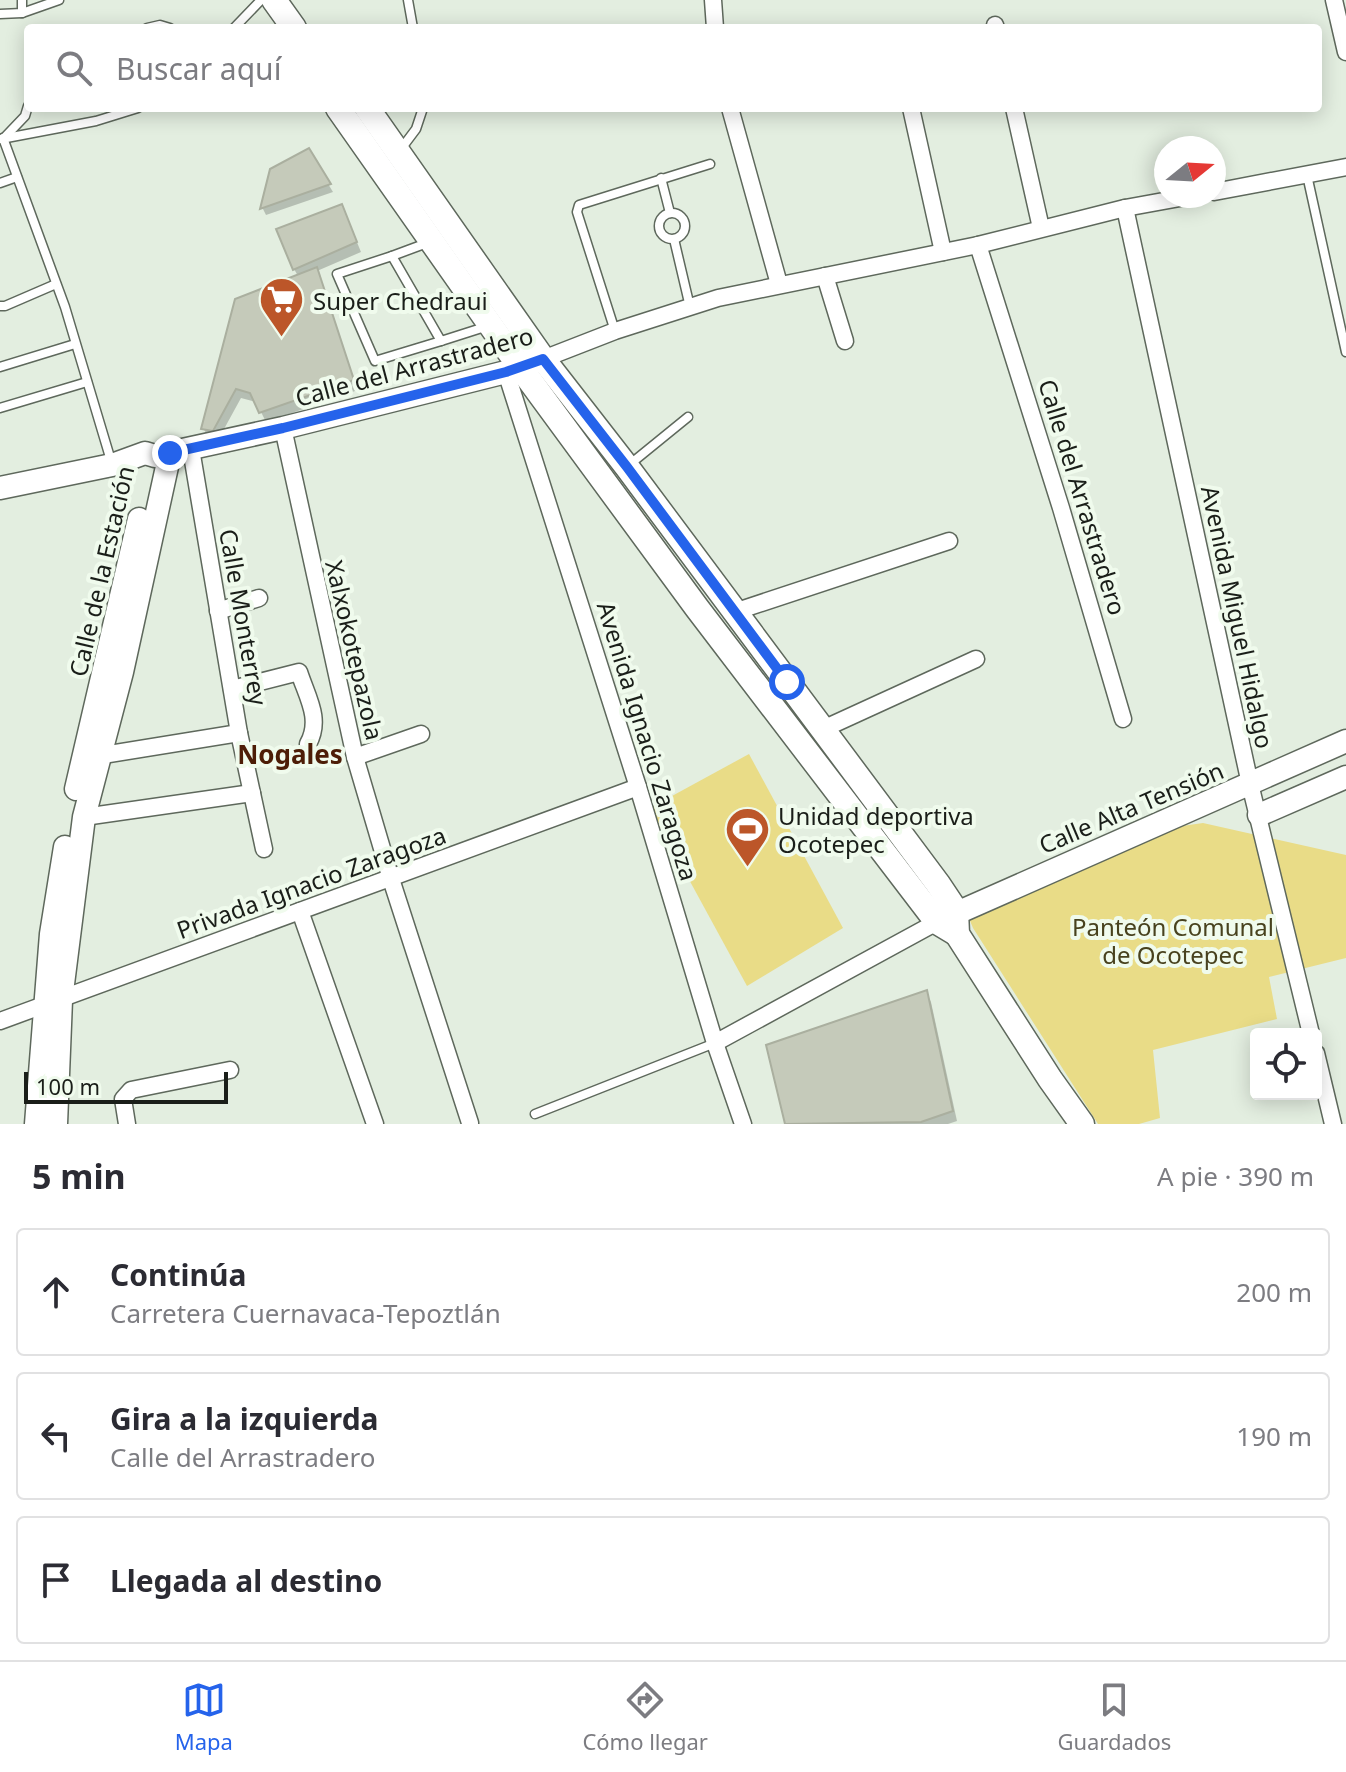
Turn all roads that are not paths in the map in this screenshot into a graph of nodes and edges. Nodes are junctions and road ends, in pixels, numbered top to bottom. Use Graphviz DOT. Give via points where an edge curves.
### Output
graph roads {
  1 [pos="22,0"];
  2 [pos="59,0"];
  3 [pos="261,0"];
  4 [pos="408,0"];
  5 [pos="713,0"];
  6 [pos="1334,0"];
  7 [pos="22,13"];
  8 [pos="0,14"];
  9 [pos="238,24"];
  10 [pos="412,24"];
  11 [pos="715,24"];
  12 [pos="1346,52"];
  13 [pos="26,112"];
  14 [pos="125,112"];
  15 [pos="341,112"];
  16 [pos="370,112"];
  17 [pos="422,112"];
  18 [pos="731,112"];
  19 [pos="912,112"];
  20 [pos="1015,112"];
  21 [pos="2,138"];
  22 [pos="398,153"];
  23 [pos="710,164"];
  24 [pos="1346,167"];
  25 [pos="1307,175"];
  26 [pos="17,177"];
  27 [pos="661,178"];
  28 [pos="0,183"];
  29 [pos="1226,190"];
  30 [pos="1154,203"];
  31 [pos="1125,208"];
  32 [pos="670,213"];
  33 [pos="1041,228"];
  34 [pos="674,239"];
  35 [pos="432,241"];
  36 [pos="978,245"];
  37 [pos="943,252"];
  38 [pos="392,256"];
  39 [pos="825,276"];
  40 [pos="56,284"];
  41 [pos="779,284"];
  42 [pos="0,306"];
  43 [pos="690,307"];
  44 [pos="491,325"];
  45 [pos="615,331"];
  46 [pos="441,341"];
  47 [pos="845,341"];
  48 [pos="75,344"];
  49 [pos="1346,352"];
  50 [pos="523,366"];
  51 [pos="0,367"];
  52 [pos="87,382"];
  53 [pos="0,408"];
  54 [pos="688,417"];
  55 [pos="283,428"];
  56 [pos="172,452"];
  57 [pos="112,465"];
  58 [pos="627,467"];
  59 [pos="0,488"];
  60 [pos="949,541"];
  61 [pos="259,598"];
  62 [pos="218,611"];
  63 [pos="734,612"];
  64 [pos="976,659"];
  65 [pos="232,689"];
  66 [pos="1123,719"];
  67 [pos="823,729"];
  68 [pos="239,733"];
  69 [pos="421,734"];
  70 [pos="1346,741"];
  71 [pos="308,744"];
  72 [pos="91,757"];
  73 [pos="355,757"];
  74 [pos="1346,777"];
  75 [pos="1250,784"];
  76 [pos="638,787"];
  77 [pos="252,793"];
  78 [pos="1259,815"];
  79 [pos="84,817"];
  80 [pos="264,849"];
  81 [pos="391,879"];
  82 [pos="300,911"];
  83 [pos="950,923"];
  84 [pos="52,1002"];
  85 [pos="0,1021"];
  86 [pos="1310,1028"];
  87 [pos="715,1043"];
  88 [pos="230,1070"];
  89 [pos="1322,1078"];
  90 [pos="535,1114"];
  91 [pos="470,1123"];
  92 [pos="36,1124"];
  93 [pos="56,1124"];
  94 [pos="127,1124"];
  95 [pos="375,1124"];
  96 [pos="743,1124"];
  97 [pos="1082,1124"];
  98 [pos="1333,1124"];
  1 -- 7 [label="lane"];
  2 -- 7 [label="lane"];
  3 -- 9 [label="lane"];
  4 -- 10 [label="lane"];
  5 -- 11 [label="street"];
  6 -- 12 [label="street"];
  7 -- 8 [label="lane"];
  13 -- 21 [label="lane"];
  14 -- 21 [label="lane"];
  15 -- 35 [label="main road"];
  16 -- 22 [label="main road"];
  17 -- 22 [label="lane"];
  18 -- 41 [label="street"];
  19 -- 37 [label="street"];
  20 -- 33 [label="street"];
  21 -- 26 [label="lane"];
  22 -- 50 [label="main road"];
  23 -- 27 [label="lane"];
  24 -- 25 [label="street"];
  25 -- 29 [label="street"];
  25 -- 49 [label="lane"];
  26 -- 28 [label="lane"];
  26 -- 40 [label="lane"];
  27 -- 32 [label="lane"];
  27 -- 45 [label="lane" via="579,205"];
  30 -- 31 [label="street, Calle del Arrastradero"];
  31 -- 33 [label="street, Calle del Arrastradero"];
  31 -- 75 [label="street, Avenida Miguel Hidalgo"];
  32 -- 34 [label="lane" via="661,219 660,230"];
  32 -- 34 [label="lane" via="681,216 685,226"];
  33 -- 36 [label="street, Calle del Arrastradero"];
  34 -- 43 [label="lane"];
  35 -- 38 [label="lane"];
  35 -- 44 [label="main road"];
  36 -- 37 [label="street, Calle del Arrastradero"];
  36 -- 66 [label="street, Calle del Arrastradero"];
  37 -- 39 [label="street, Calle del Arrastradero"];
  38 -- 46 [label="lane"];
  38 -- 46 [label="lane" via="337,274 375,361"];
  39 -- 41 [label="street, Calle del Arrastradero"];
  39 -- 47 [label="street"];
  40 -- 42 [label="lane"];
  40 -- 48 [label="lane"];
  41 -- 43 [label="street, Calle del Arrastradero"];
  43 -- 45 [label="street, Calle del Arrastradero"];
  44 -- 46 [label="lane"];
  44 -- 50 [label="main road"];
  45 -- 50 [label="street, Calle del Arrastradero"];
  48 -- 51 [label="lane"];
  48 -- 52 [label="lane"];
  50 -- 55 [label="street, Calle del Arrastradero"];
  50 -- 58 [label="main road"];
  50 -- 76 [label="street, Avenida Ignacio Zaragoza"];
  50 -- 83 [label="main road" via="697,608"];
  52 -- 53 [label="lane"];
  52 -- 57 [label="lane"];
  54 -- 58 [label="lane"];
  55 -- 56 [label="street, Calle del Arrastradero"];
  55 -- 73 [label="street, Xalxokotepazola"];
  56 -- 57 [label="street, Calle del Arrastradero" via="145,453"];
  56 -- 62 [label="street, Calle Monterrey"];
  56 -- 72 [label="street, Calle de la Estación"];
  57 -- 59 [label="street, Calle del Arrastradero"];
  58 -- 63 [label="main road"];
  60 -- 63 [label="street"];
  61 -- 62 [label="street"];
  62 -- 65 [label="street, Calle Monterrey"];
  63 -- 67 [label="main road"];
  64 -- 67 [label="street"];
  65 -- 68 [label="street, Calle Monterrey"];
  65 -- 71 [label="street" via="299,672 313,713 315,730"];
  67 -- 83 [label="main road"];
  68 -- 72 [label="street"];
  68 -- 77 [label="street, Calle Monterrey"];
  69 -- 73 [label="street"];
  70 -- 75 [label="street, Calle Alta Tensión"];
  72 -- 79 [label="street, Calle de la Estación"];
  72 -- 84 [label="street, Calle de la Estación" via="70,819 51,934"];
  73 -- 81 [label="street, Xalxokotepazola"];
  74 -- 78 [label="street"];
  75 -- 78 [label="street, Avenida Miguel Hidalgo"];
  75 -- 83 [label="street, Calle Alta Tensión"];
  76 -- 81 [label="street, Privada Ignacio Zaragoza"];
  76 -- 87 [label="street, Avenida Ignacio Zaragoza"];
  77 -- 79 [label="street"];
  77 -- 80 [label="street, Calle Monterrey"];
  78 -- 86 [label="street, Avenida Miguel Hidalgo"];
  79 -- 84 [label="street, Calle de la Estación"];
  81 -- 82 [label="street, Privada Ignacio Zaragoza"];
  81 -- 91 [label="street, Xalxokotepazola"];
  82 -- 84 [label="street, Privada Ignacio Zaragoza"];
  82 -- 95 [label="street"];
  83 -- 87 [label="street"];
  83 -- 97 [label="main road"];
  84 -- 85 [label="street, Privada Ignacio Zaragoza"];
  84 -- 92 [label="street, Calle de la Estación"];
  84 -- 93 [label="street, Calle de la Estación"];
  87 -- 90 [label="lane"];
  87 -- 96 [label="street, Avenida Ignacio Zaragoza"];
  88 -- 94 [label="street" via="131,1090 123,1099"];
  89 -- 98 [label="street"];
}
